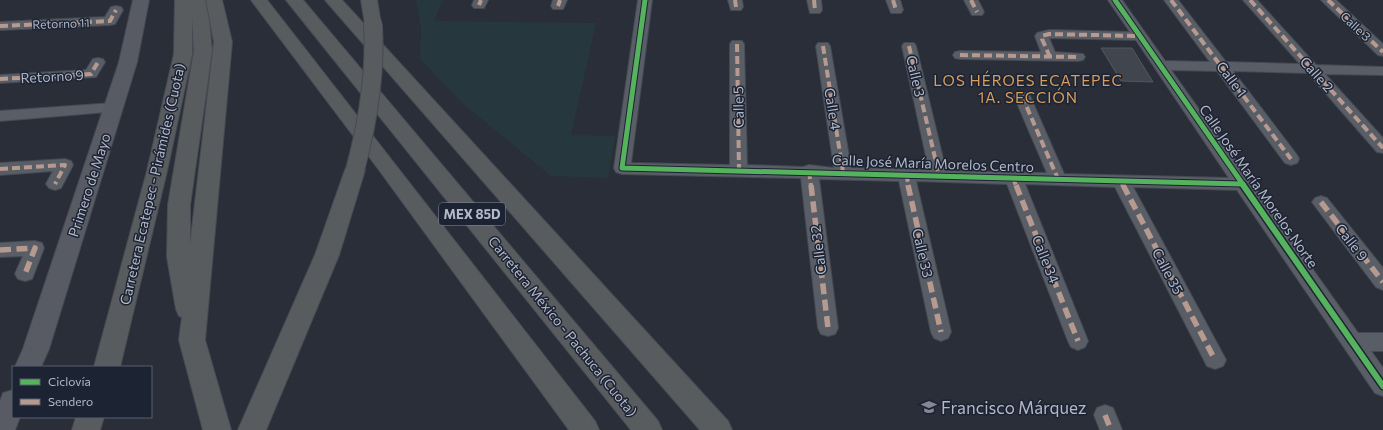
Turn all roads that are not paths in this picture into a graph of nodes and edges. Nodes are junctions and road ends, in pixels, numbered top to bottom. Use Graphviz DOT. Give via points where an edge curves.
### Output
graph roads {
  1 [pos="141,0"];
  2 [pos="183,0"];
  3 [pos="197,0"];
  4 [pos="214,0"];
  5 [pos="259,0"];
  6 [pos="294,0"];
  7 [pos="333,0"];
  8 [pos="369,0"];
  9 [pos="645,0"];
  10 [pos="971,0"];
  11 [pos="1115,0"];
  12 [pos="1171,0"];
  13 [pos="1250,0"];
  14 [pos="1328,0"];
  15 [pos="116,10"];
  16 [pos="977,12"];
  17 [pos="0,26"];
  18 [pos="1138,36"];
  19 [pos="737,44"];
  20 [pos="823,46"];
  21 [pos="909,46"];
  22 [pos="1383,52"];
  23 [pos="960,56"];
  24 [pos="1050,56"];
  25 [pos="1078,57"];
  26 [pos="98,62"];
  27 [pos="1160,65"];
  28 [pos="1224,68"];
  29 [pos="1314,70"];
  30 [pos="1383,71"];
  31 [pos="0,78"];
  32 [pos="1022,96"];
  33 [pos="111,114"];
  34 [pos="0,116"];
  35 [pos="45,119"];
  36 [pos="0,127"];
  37 [pos="1383,148"];
  38 [pos="1291,159"];
  39 [pos="0,169"];
  40 [pos="739,170"];
  41 [pos="809,172"];
  42 [pos="843,172"];
  43 [pos="906,174"];
  44 [pos="939,175"];
  45 [pos="1013,177"];
  46 [pos="1058,179"];
  47 [pos="1121,181"];
  48 [pos="55,184"];
  49 [pos="1242,184"];
  50 [pos="1321,202"];
  51 [pos="0,250"];
  52 [pos="25,274"];
  53 [pos="1383,282"];
  54 [pos="828,328"];
  55 [pos="941,332"];
  56 [pos="192,338"];
  57 [pos="1078,341"];
  58 [pos="1353,342"];
  59 [pos="1383,342"];
  60 [pos="1215,360"];
  61 [pos="28,366"];
  62 [pos="107,366"];
  63 [pos="1383,386"];
  64 [pos="12,404"];
  65 [pos="90,418"];
  66 [pos="1,430"];
  67 [pos="86,430"];
  68 [pos="217,430"];
  69 [pos="252,430"];
  70 [pos="585,430"];
  71 [pos="648,430"];
  72 [pos="718,430"];
  1 -- 33 [label="main road, Primero de Mayo" via="128,62"];
  2 -- 62 [label="highway, Carretera Ecatepec - Pirámides (Cuota)" via="183,54 157,171"];
  3 -- 56 [label="highway" via="203,51 179,205 179,257"];
  4 -- 56 [label="highway" via="223,42"];
  5 -- 70 [label="highway, MEX 85D"];
  6 -- 71 [label="highway, Carretera México - Pachuca (Cuota) / MEX 85D"];
  7 -- 72 [label="highway"];
  8 -- 69 [label="highway, bridge" via="375,40 374,77 367,123 327,255"];
  9 -- 40 [label="street, Calle José María Morelos Centro" via="622,168"];
  10 -- 16 [label="street"];
  11 -- 18 [label="street, Calle José María Morelos Norte"];
  12 -- 28 [label="street, Calle 1"];
  13 -- 29 [label="street, Calle 2"];
  14 -- 22 [label="street, Calle 3"];
  15 -- 17 [label="street, Retorno 11" via="110,21"];
  18 -- 24 [label="street" via="1049,34 1042,36 1042,39"];
  18 -- 27 [label="street, Calle José María Morelos Norte"];
  19 -- 40 [label="street, Calle 5"];
  20 -- 42 [label="street, Calle 4"];
  21 -- 44 [label="street, Calle 3"];
  23 -- 24 [label="street"];
  24 -- 25 [label="street"];
  26 -- 31 [label="street, Retorno 9" via="90,74"];
  27 -- 28 [label="street"];
  27 -- 49 [label="street, Calle José María Morelos Norte"];
  28 -- 29 [label="street"];
  28 -- 38 [label="street, Calle 1"];
  29 -- 30 [label="street"];
  29 -- 37 [label="street, Calle 2"];
  32 -- 46 [label="street"];
  33 -- 35 [label="street"];
  33 -- 61 [label="main road, Primero de Mayo"];
  34 -- 35 [label="street"];
  35 -- 36 [label="street"];
  39 -- 48 [label="street" via="65,165"];
  40 -- 41 [label="street, Calle José María Morelos Centro"];
  41 -- 42 [label="street, Calle José María Morelos Centro"];
  41 -- 54 [label="street, Calle 32"];
  42 -- 43 [label="street, Calle José María Morelos Centro"];
  43 -- 44 [label="street, Calle José María Morelos Centro"];
  43 -- 55 [label="street, Calle 33"];
  44 -- 45 [label="street, Calle José María Morelos Centro"];
  45 -- 46 [label="street, Calle José María Morelos Centro"];
  45 -- 57 [label="street, Calle 34"];
  46 -- 47 [label="street, Calle José María Morelos Centro"];
  47 -- 49 [label="street, Calle José María Morelos Centro"];
  47 -- 60 [label="street, Calle 35"];
  49 -- 58 [label="street, Calle José María Morelos Norte"];
  50 -- 53 [label="street, Calle 9"];
  51 -- 52 [label="street" via="35,248"];
  56 -- 68 [label="highway"];
  58 -- 59 [label="street"];
  58 -- 63 [label="street, Calle José María Morelos Norte"];
  64 -- 66 [label="main road"];
  65 -- 67 [label="highway"];
}
